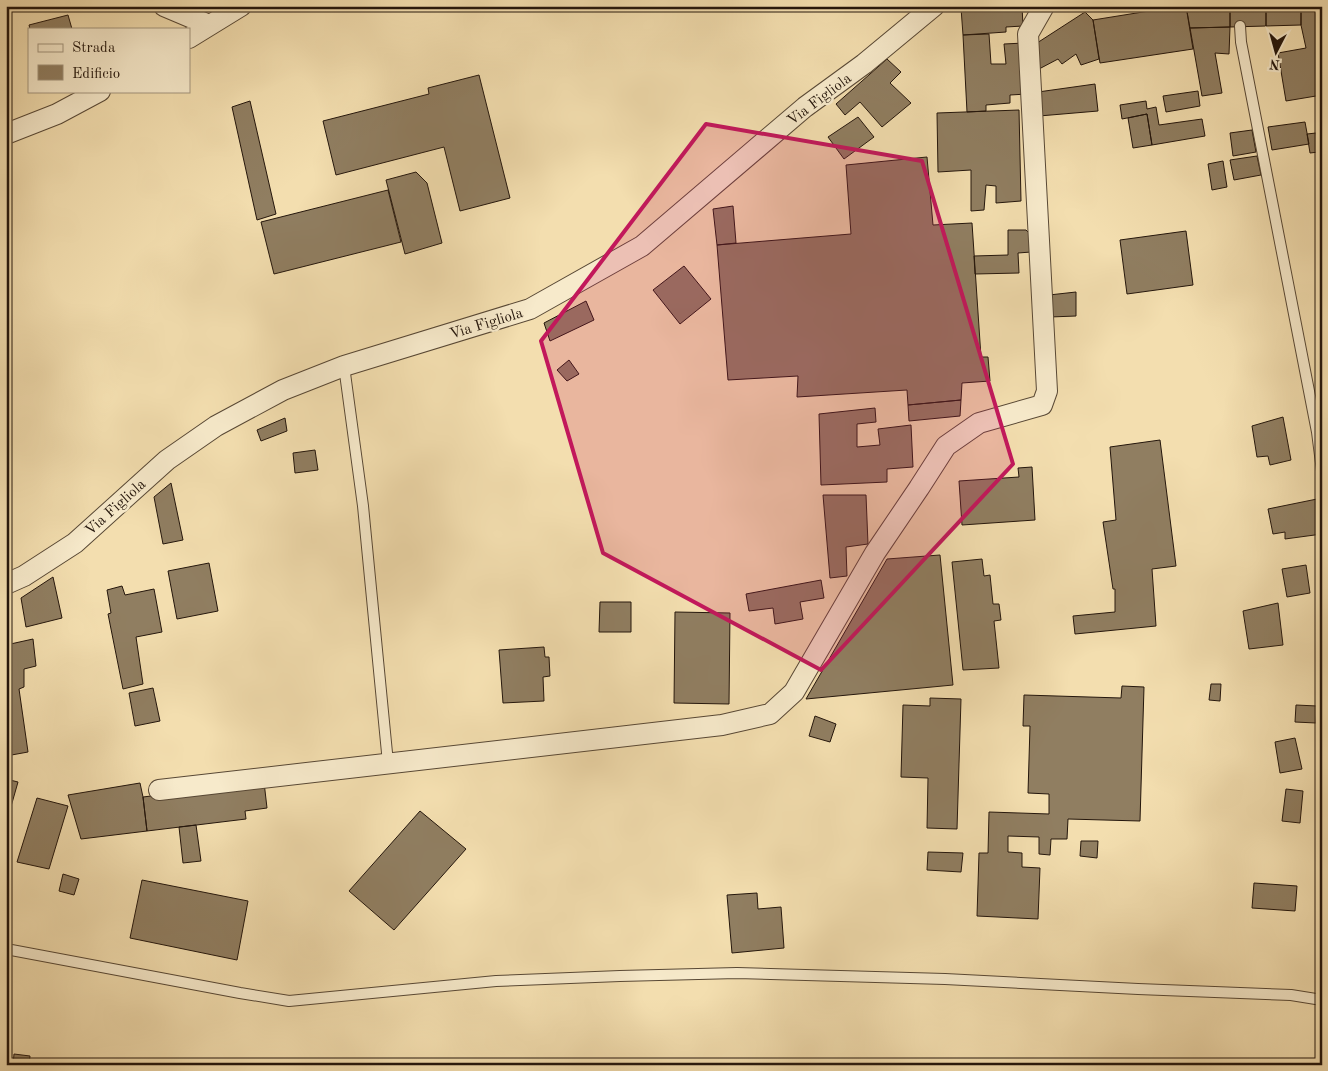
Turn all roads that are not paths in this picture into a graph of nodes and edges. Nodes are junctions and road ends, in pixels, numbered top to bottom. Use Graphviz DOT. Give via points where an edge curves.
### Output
graph roads {
  1 [pos="164,6"];
  2 [pos="241,6"];
  3 [pos="934,6"];
  4 [pos="1044,6"];
  5 [pos="209,25"];
  6 [pos="1240,26"];
  7 [pos="190,37"];
  8 [pos="98,92"];
  9 [pos="6,134"];
  10 [pos="344,366"];
  11 [pos="1322,471"];
  12 [pos="6,584"];
  13 [pos="388,763"];
  14 [pos="159,790"];
  15 [pos="6,948"];
  16 [pos="1322,1000"];
  1 -- 5 [label="street"];
  2 -- 5 [label="street"];
  3 -- 10 [label="street, Via Figliola" via="805,108 642,246 530,309"];
  4 -- 13 [label="street" via="1028,34 1047,391 1042,405 979,423 946,446 875,553 794,692 770,714 722,725"];
  5 -- 7 [label="street"];
  6 -- 11 [label="lane"];
  8 -- 9 [label="street" via="57,114"];
  10 -- 12 [label="street, Via Figliola" via="283,390 216,426 167,460 75,543"];
  10 -- 13 [label="lane" via="363,506"];
  13 -- 14 [label="street"];
  15 -- 16 [label="lane" via="289,1001 496,981 737,973 945,979"];
}
